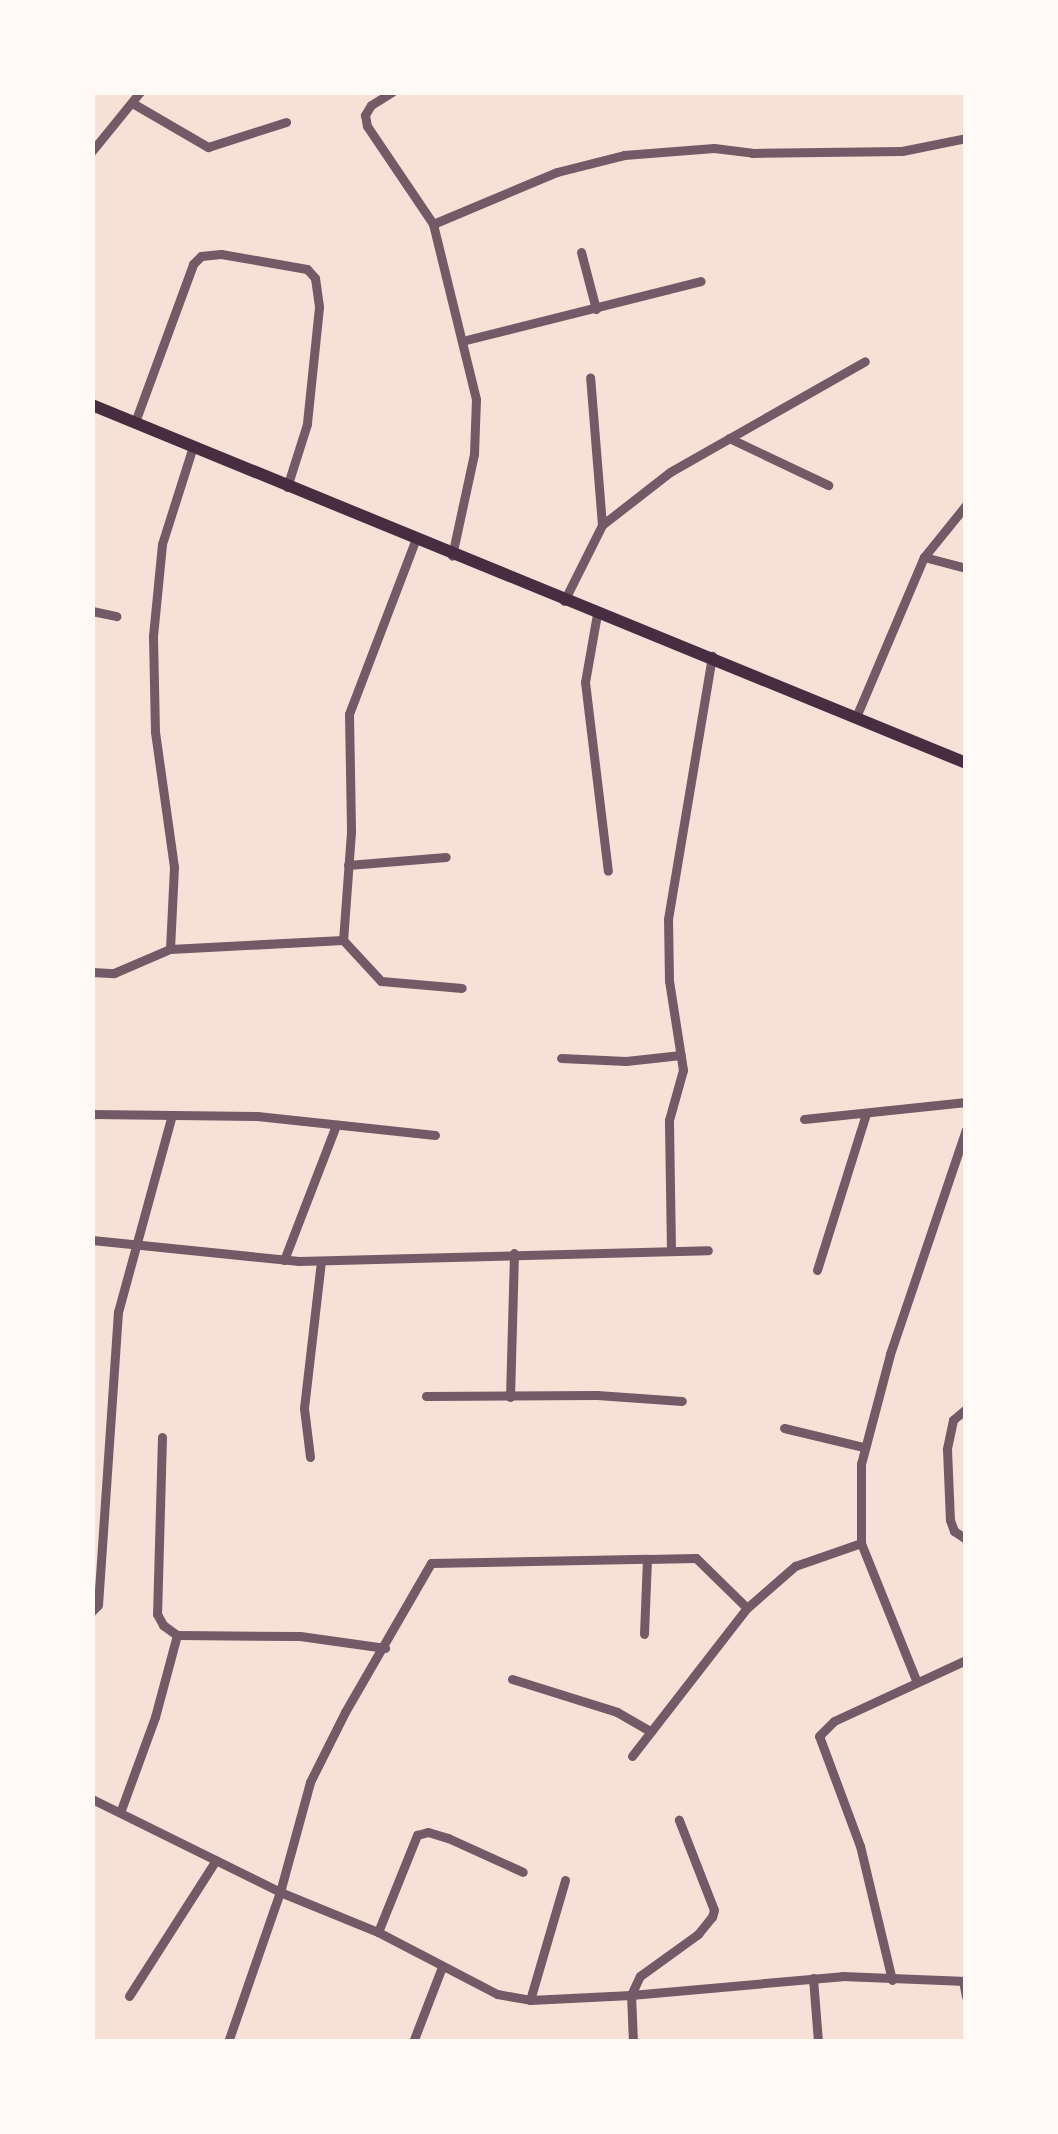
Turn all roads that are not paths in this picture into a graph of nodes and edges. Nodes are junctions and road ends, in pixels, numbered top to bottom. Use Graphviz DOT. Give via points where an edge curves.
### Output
graph roads {
  1 [pos="140,92"];
  2 [pos="392,92"];
  3 [pos="134,104"];
  4 [pos="286,122"];
  5 [pos="966,138"];
  6 [pos="92,151"];
  7 [pos="434,224"];
  8 [pos="581,252"];
  9 [pos="701,281"];
  10 [pos="596,309"];
  11 [pos="462,341"];
  12 [pos="865,361"];
  13 [pos="590,377"];
  14 [pos="92,405"];
  15 [pos="134,422"];
  16 [pos="730,438"];
  17 [pos="193,446"];
  18 [pos="828,484"];
  19 [pos="288,487"];
  20 [pos="966,505"];
  21 [pos="602,526"];
  22 [pos="415,541"];
  23 [pos="452,556"];
  24 [pos="924,557"];
  25 [pos="966,568"];
  26 [pos="564,601"];
  27 [pos="92,611"];
  28 [pos="597,614"];
  29 [pos="116,616"];
  30 [pos="712,656"];
  31 [pos="856,717"];
  32 [pos="966,763"];
  33 [pos="446,858"];
  34 [pos="348,865"];
  35 [pos="608,871"];
  36 [pos="343,940"];
  37 [pos="170,948"];
  38 [pos="93,971"];
  39 [pos="462,988"];
  40 [pos="681,1055"];
  41 [pos="561,1058"];
  42 [pos="966,1102"];
  43 [pos="92,1114"];
  44 [pos="866,1114"];
  45 [pos="172,1115"];
  46 [pos="804,1118"];
  47 [pos="336,1125"];
  48 [pos="966,1130"];
  49 [pos="434,1134"];
  50 [pos="92,1240"];
  51 [pos="134,1244"];
  52 [pos="708,1250"];
  53 [pos="671,1251"];
  54 [pos="514,1253"];
  55 [pos="284,1260"];
  56 [pos="321,1262"];
  57 [pos="817,1270"];
  58 [pos="426,1396"];
  59 [pos="510,1397"];
  60 [pos="682,1400"];
  61 [pos="966,1410"];
  62 [pos="784,1428"];
  63 [pos="162,1437"];
  64 [pos="864,1447"];
  65 [pos="310,1457"];
  66 [pos="966,1539"];
  67 [pos="861,1543"];
  68 [pos="647,1559"];
  69 [pos="747,1608"];
  70 [pos="92,1611"];
  71 [pos="644,1634"];
  72 [pos="176,1635"];
  73 [pos="385,1648"];
  74 [pos="966,1660"];
  75 [pos="512,1679"];
  76 [pos="916,1680"];
  77 [pos="651,1732"];
  78 [pos="632,1756"];
  79 [pos="92,1798"];
  80 [pos="121,1810"];
  81 [pos="679,1820"];
  82 [pos="216,1860"];
  83 [pos="523,1872"];
  84 [pos="565,1880"];
  85 [pos="280,1892"];
  86 [pos="378,1932"];
  87 [pos="442,1967"];
  88 [pos="813,1978"];
  89 [pos="892,1980"];
  90 [pos="964,1981"];
  91 [pos="631,1995"];
  92 [pos="129,1996"];
  93 [pos="966,1997"];
  94 [pos="530,2000"];
  95 [pos="228,2042"];
  96 [pos="413,2042"];
  97 [pos="633,2042"];
  98 [pos="818,2042"];
  1 -- 3 [label="street"];
  2 -- 7 [label="street" via="371,105 367,126"];
  3 -- 4 [label="street" via="208,147"];
  3 -- 6 [label="street"];
  5 -- 7 [label="street" via="902,152 714,148 624,154 557,172"];
  7 -- 11 [label="street"];
  8 -- 10 [label="street"];
  9 -- 10 [label="street"];
  10 -- 11 [label="street"];
  11 -- 23 [label="street" via="476,399 474,454"];
  12 -- 16 [label="street"];
  13 -- 21 [label="street"];
  14 -- 15 [label="main road"];
  15 -- 17 [label="main road"];
  15 -- 19 [label="street" via="201,256 307,269 319,308 307,424"];
  16 -- 18 [label="street"];
  16 -- 21 [label="street" via="670,472"];
  17 -- 19 [label="main road"];
  17 -- 37 [label="street" via="162,544 153,636 155,732 174,867"];
  19 -- 22 [label="main road"];
  20 -- 24 [label="street"];
  21 -- 26 [label="street"];
  22 -- 23 [label="main road"];
  22 -- 34 [label="street" via="349,714"];
  23 -- 26 [label="main road"];
  24 -- 25 [label="street"];
  24 -- 31 [label="street"];
  26 -- 28 [label="main road"];
  27 -- 29 [label="street"];
  28 -- 30 [label="main road"];
  28 -- 35 [label="street" via="584,682"];
  30 -- 31 [label="main road"];
  30 -- 40 [label="street" via="668,919 668,980"];
  31 -- 32 [label="main road"];
  33 -- 34 [label="street"];
  34 -- 36 [label="street"];
  36 -- 37 [label="street"];
  36 -- 39 [label="street" via="382,982"];
  37 -- 38 [label="street" via="114,973"];
  40 -- 41 [label="street"];
  40 -- 53 [label="street" via="682,1088 669,1120"];
  42 -- 44 [label="street"];
  43 -- 45 [label="street"];
  44 -- 46 [label="street"];
  44 -- 57 [label="street"];
  45 -- 47 [label="street"];
  45 -- 51 [label="street"];
  47 -- 49 [label="street"];
  47 -- 55 [label="street"];
  48 -- 64 [label="street"];
  50 -- 51 [label="street"];
  51 -- 55 [label="street"];
  51 -- 70 [label="street" via="118,1312 98,1605"];
  52 -- 53 [label="street"];
  53 -- 54 [label="street"];
  54 -- 56 [label="street"];
  54 -- 59 [label="street"];
  55 -- 56 [label="street"];
  56 -- 65 [label="street" via="304,1408"];
  58 -- 59 [label="street"];
  59 -- 60 [label="street"];
  61 -- 66 [label="street" via="954,1420 946,1449 950,1520"];
  62 -- 64 [label="street"];
  63 -- 72 [label="street" via="156,1614"];
  64 -- 67 [label="street"];
  67 -- 69 [label="street" via="795,1566"];
  67 -- 76 [label="street"];
  68 -- 69 [label="street" via="696,1558"];
  68 -- 71 [label="street"];
  68 -- 73 [label="street" via="431,1563"];
  69 -- 77 [label="street"];
  72 -- 73 [label="street" via="300,1636"];
  72 -- 80 [label="street"];
  73 -- 85 [label="street" via="310,1782"];
  74 -- 76 [label="street"];
  75 -- 77 [label="street" via="617,1712"];
  76 -- 89 [label="street" via="834,1721 819,1736 860,1846"];
  77 -- 78 [label="street"];
  79 -- 80 [label="street"];
  80 -- 82 [label="street"];
  81 -- 91 [label="street" via="712,1918 640,1976"];
  82 -- 85 [label="street"];
  82 -- 92 [label="street"];
  83 -- 86 [label="street" via="448,1838 417,1834"];
  84 -- 94 [label="street"];
  85 -- 86 [label="street"];
  85 -- 95 [label="street"];
  86 -- 87 [label="street"];
  87 -- 94 [label="street" via="498,1994"];
  87 -- 96 [label="street"];
  88 -- 89 [label="street"];
  88 -- 91 [label="street"];
  88 -- 98 [label="street"];
  89 -- 90 [label="street"];
  90 -- 93 [label="street"];
  91 -- 94 [label="street"];
  91 -- 97 [label="street"];
}
